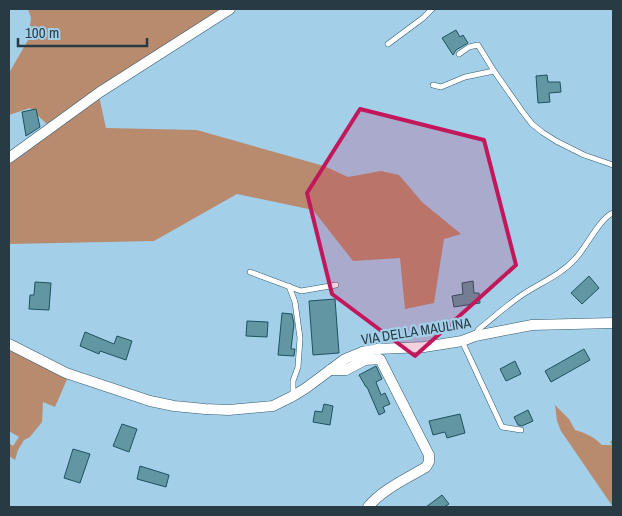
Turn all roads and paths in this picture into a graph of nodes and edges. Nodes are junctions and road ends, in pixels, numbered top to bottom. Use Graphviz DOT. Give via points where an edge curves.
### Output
graph roads {
  1 [pos="230,9"];
  2 [pos="432,9"];
  3 [pos="388,44"];
  4 [pos="459,54"];
  5 [pos="494,71"];
  6 [pos="433,85"];
  7 [pos="9,158"];
  8 [pos="613,165"];
  9 [pos="613,213"];
  10 [pos="250,272"];
  11 [pos="336,285"];
  12 [pos="289,286"];
  13 [pos="613,323"];
  14 [pos="475,336"];
  15 [pos="462,341"];
  16 [pos="9,344"];
  17 [pos="330,370"];
  18 [pos="293,396"];
  19 [pos="521,430"];
  20 [pos="368,507"];
  1 -- 7 [label="street" via="100,92"];
  2 -- 3 [label="lane"];
  4 -- 5 [label="lane" via="478,45"];
  5 -- 6 [label="lane" via="440,87"];
  5 -- 8 [label="lane" via="532,124 542,132 556,142"];
  9 -- 14 [label="lane" via="603,221 576,259 522,296 479,329"];
  10 -- 12 [label="lane"];
  11 -- 12 [label="lane" via="301,291"];
  12 -- 18 [label="lane" via="295,302 300,338"];
  13 -- 14 [label="street, VIA DELLA MAULINA" via="532,325"];
  14 -- 15 [label="street, VIA DELLA MAULINA"];
  15 -- 17 [label="street, VIA DELLA MAULINA" via="362,352"];
  15 -- 19 [label="lane" via="502,427"];
  16 -- 18 [label="street, VIA DELLA MAULINA" via="66,373 174,406 229,410 273,406"];
  17 -- 18 [label="street, VIA DELLA MAULINA"];
  17 -- 20 [label="street" via="346,370 365,360 380,359 429,455 426,467 375,499"];
}
